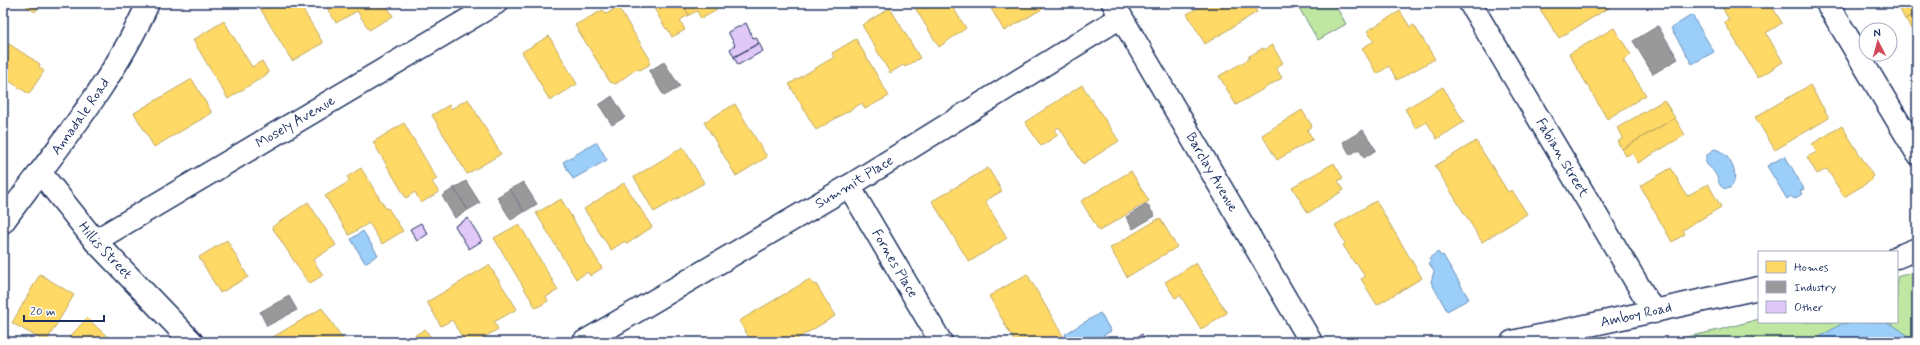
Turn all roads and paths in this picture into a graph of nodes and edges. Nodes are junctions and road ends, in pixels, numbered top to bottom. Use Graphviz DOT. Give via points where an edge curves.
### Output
graph roads {
  1 [pos="148,3"];
  2 [pos="496,3"];
  3 [pos="1470,3"];
  4 [pos="1827,3"];
  5 [pos="1117,10"];
  6 [pos="1917,153"];
  7 [pos="40,172"];
  8 [pos="849,186"];
  9 [pos="3,222"];
  10 [pos="95,241"];
  11 [pos="1917,249"];
  12 [pos="1898,256"];
  13 [pos="1758,288"];
  14 [pos="1654,312"];
  15 [pos="192,342"];
  16 [pos="584,342"];
  17 [pos="941,342"];
  18 [pos="1311,342"];
  19 [pos="1512,342"];
  1 -- 7 [label="street, Annadale Road" via="111,72 69,135"];
  2 -- 10 [label="street, Mosely Avenue"];
  3 -- 14 [label="street, Fabian Street"];
  4 -- 6 [label="street"];
  5 -- 8 [label="street, Summit Place"];
  5 -- 18 [label="street, Barclay Avenue"];
  7 -- 9 [label="street, Annadale Road"];
  7 -- 10 [label="street, Hillis Street"];
  8 -- 16 [label="street, Summit Place"];
  8 -- 17 [label="street, Fornes Place"];
  10 -- 15 [label="street, Hillis Street"];
  11 -- 12 [label="street"];
  13 -- 14 [label="street, Amboy Road"];
  14 -- 19 [label="street, Amboy Road"];
}
